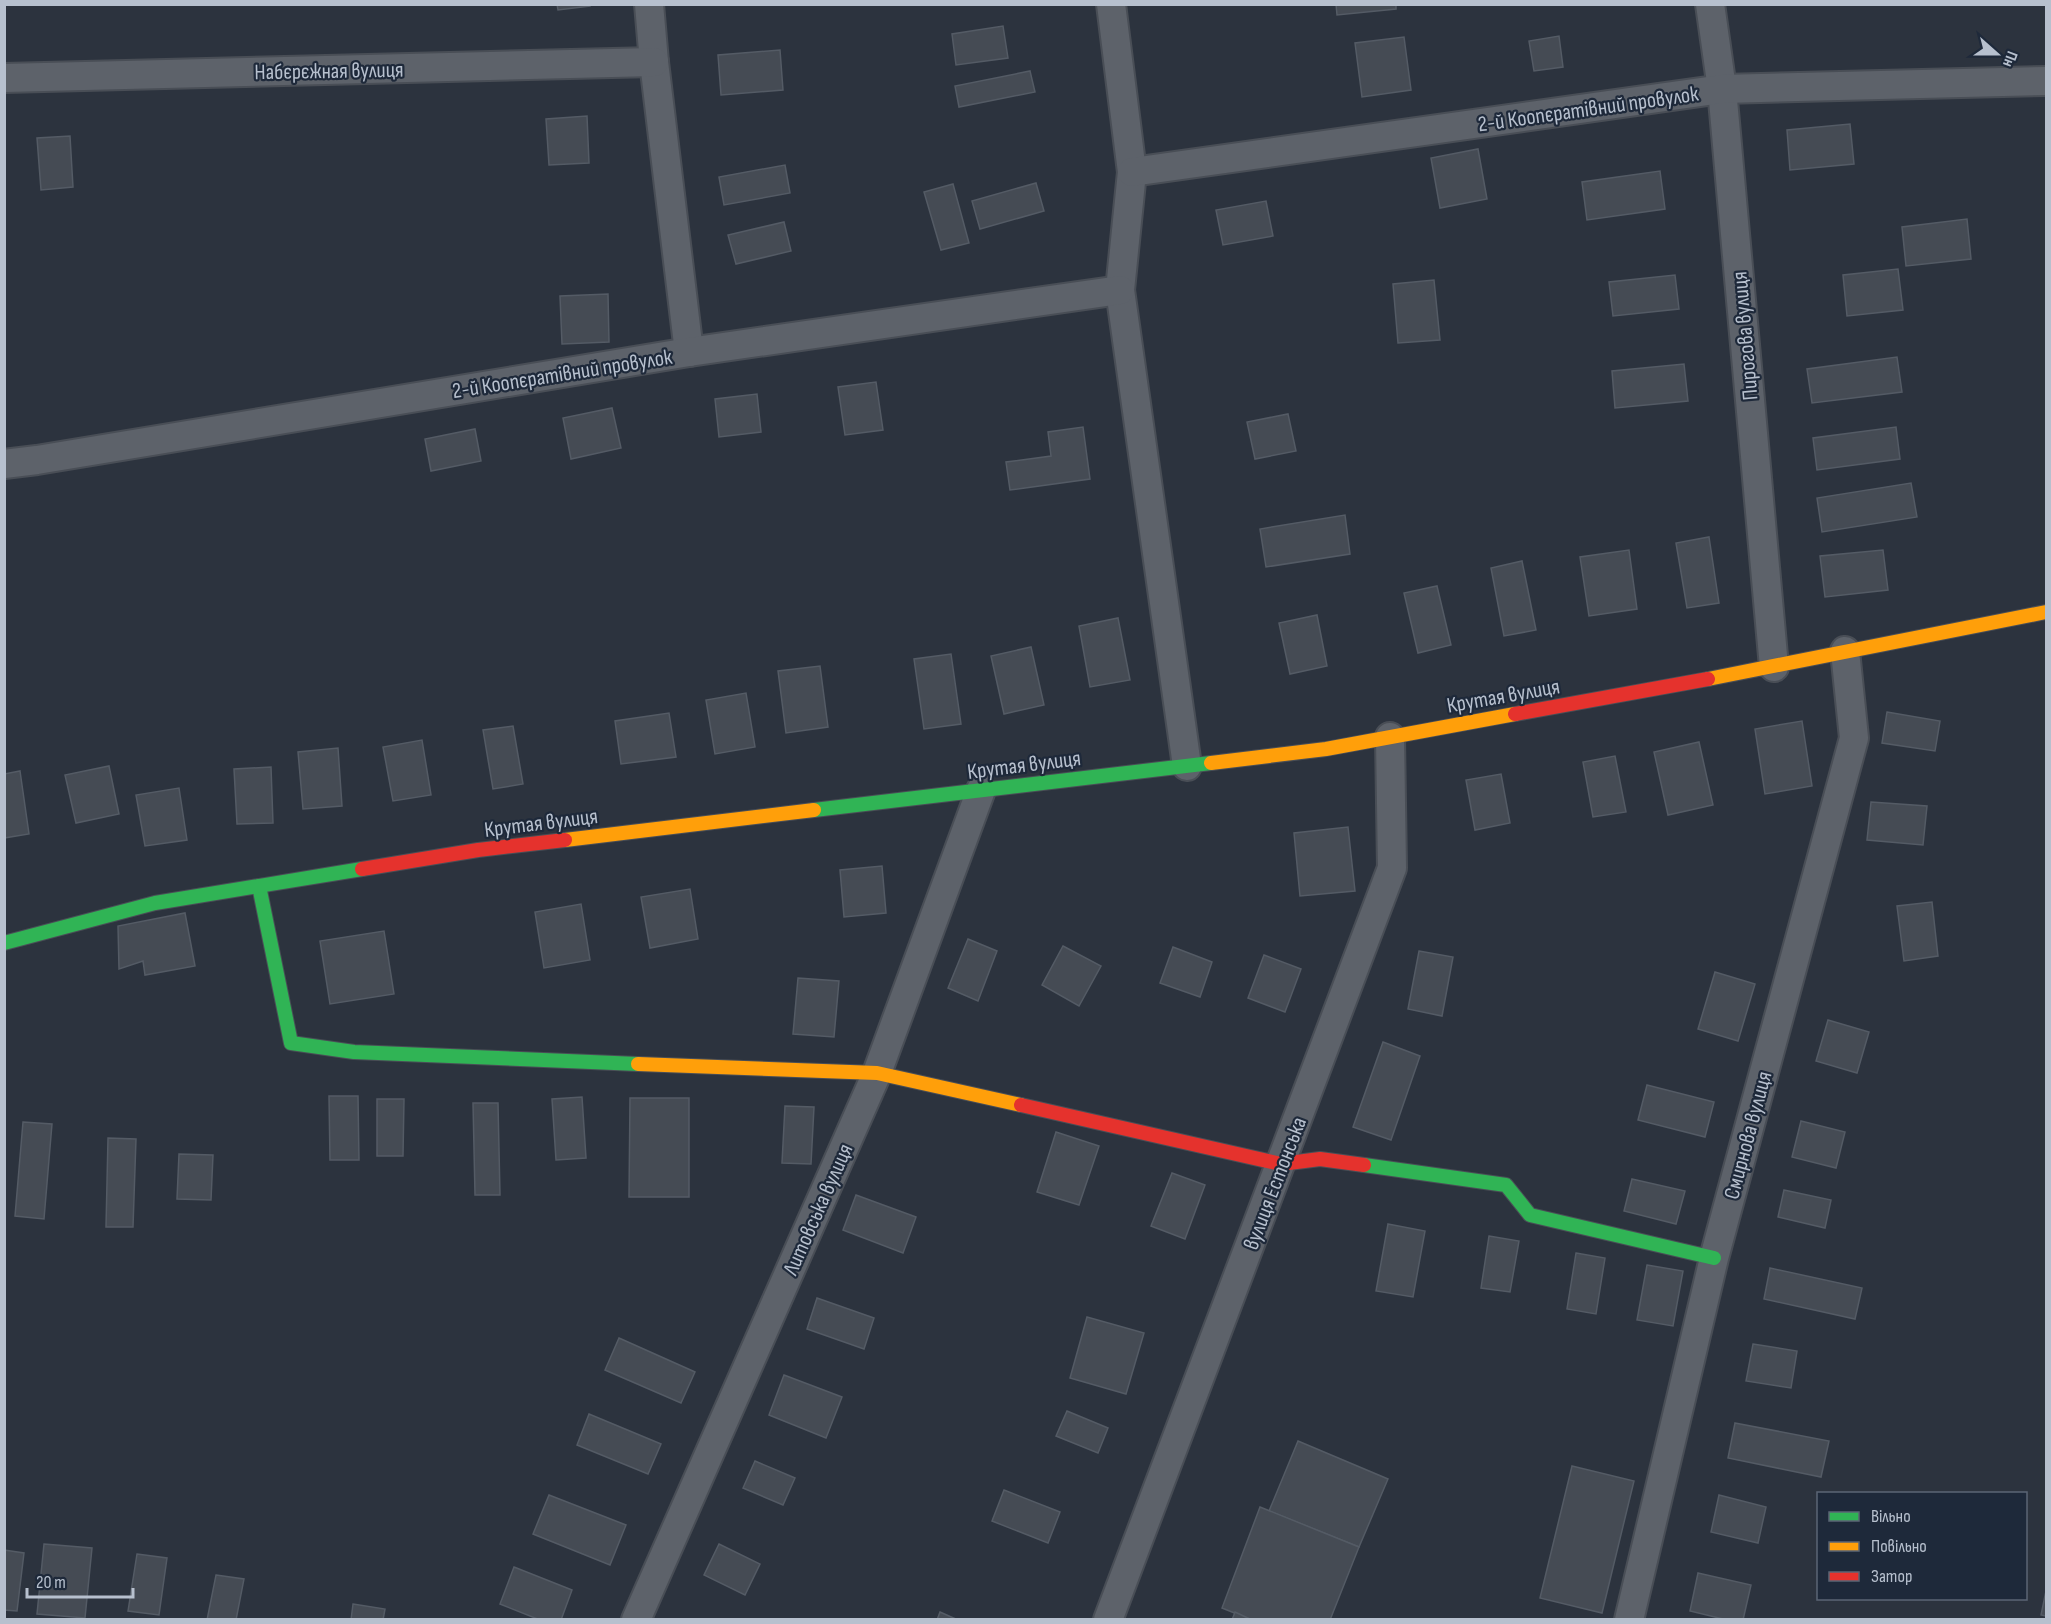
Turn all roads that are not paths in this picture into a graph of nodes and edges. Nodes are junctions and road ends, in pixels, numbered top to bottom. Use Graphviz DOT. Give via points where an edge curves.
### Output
graph roads {
  1 [pos="650,4"];
  2 [pos="1111,4"];
  3 [pos="1710,4"];
  4 [pos="654,62"];
  5 [pos="4,78"];
  6 [pos="2046,81"];
  7 [pos="1722,88"];
  8 [pos="1132,172"];
  9 [pos="1120,290"];
  10 [pos="689,352"];
  11 [pos="4,464"];
  12 [pos="2046,612"];
  13 [pos="1845,651"];
  14 [pos="1774,667"];
  15 [pos="1390,737"];
  16 [pos="1187,766"];
  17 [pos="981,790"];
  18 [pos="259,886"];
  19 [pos="4,943"];
  20 [pos="877,1073"];
  21 [pos="1281,1164"];
  22 [pos="1714,1258"];
  23 [pos="636,1620"];
  24 [pos="1108,1620"];
  25 [pos="1629,1620"];
  1 -- 4 [label="street"];
  2 -- 8 [label="street"];
  3 -- 7 [label="street, Пирогова вулиця"];
  4 -- 5 [label="street, Набєрєжная вулиця"];
  4 -- 10 [label="street"];
  6 -- 7 [label="street, 2-й Коопєратівний провулок"];
  7 -- 8 [label="street, 2-й Коопєратівний провулок"];
  7 -- 14 [label="street, Пирогова вулиця"];
  8 -- 9 [label="street"];
  9 -- 10 [label="street, 2-й Коопєратівний провулок"];
  9 -- 16 [label="street"];
  10 -- 11 [label="street, 2-й Коопєратівний провулок"];
  12 -- 13 [label="street, Крутая вулиця"];
  13 -- 14 [label="street, Крутая вулиця"];
  13 -- 22 [label="street, Смирнова вулиця" via="1854,738"];
  14 -- 15 [label="street, Крутая вулиця"];
  15 -- 16 [label="street, Крутая вулиця"];
  15 -- 21 [label="street, вулиця Естонська" via="1392,868"];
  16 -- 17 [label="street, Крутая вулиця"];
  17 -- 18 [label="street, Крутая вулиця" via="478,850"];
  17 -- 20 [label="street, Литовська вулиця"];
  18 -- 19 [label="street, Крутая вулиця" via="155,903"];
  18 -- 20 [label="street" via="291,1043 354,1052"];
  20 -- 21 [label="street"];
  20 -- 23 [label="street, Литовська вулиця"];
  21 -- 22 [label="street" via="1320,1159 1506,1185 1530,1215"];
  21 -- 24 [label="street, вулиця Естонська"];
  22 -- 25 [label="street, Смирнова вулиця"];
}
